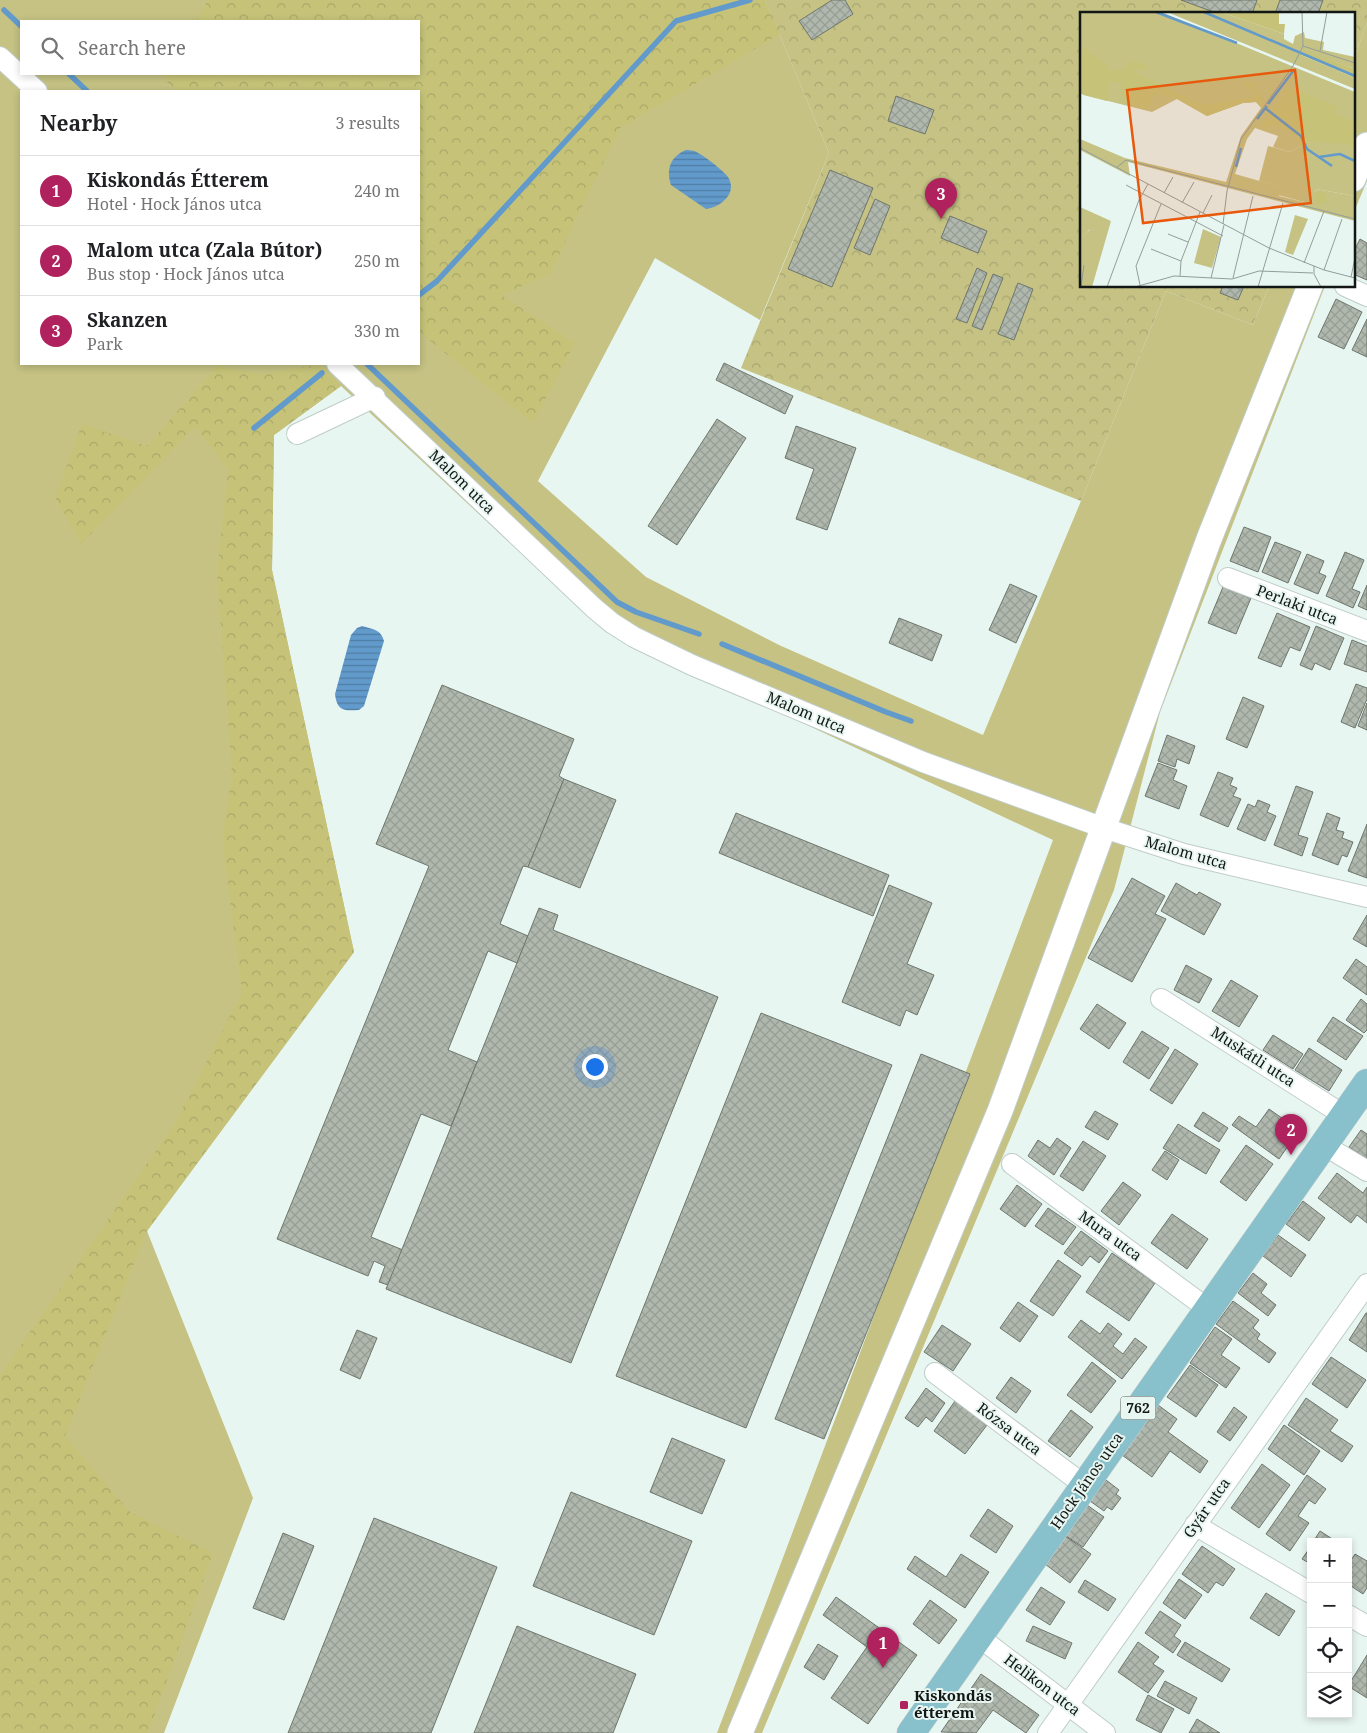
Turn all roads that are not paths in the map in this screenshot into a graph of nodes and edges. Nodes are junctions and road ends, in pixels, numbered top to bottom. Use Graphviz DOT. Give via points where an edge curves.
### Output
graph roads {
  1 [pos="0,57"];
  2 [pos="36,90"];
  3 [pos="1367,145"];
  4 [pos="1354,177"];
  5 [pos="1309,288"];
  6 [pos="1349,288"];
  7 [pos="1367,296"];
  8 [pos="338,365"];
  9 [pos="374,397"];
  10 [pos="297,434"];
  11 [pos="1228,578"];
  12 [pos="1367,631"];
  13 [pos="1104,828"];
  14 [pos="1367,897"];
  15 [pos="1161,999"];
  16 [pos="1367,1083"];
  17 [pos="1345,1116"];
  18 [pos="1324,1145"];
  19 [pos="1012,1164"];
  20 [pos="1367,1171"];
  21 [pos="1367,1284"];
  22 [pos="1208,1308"];
  23 [pos="935,1372"];
  24 [pos="1084,1485"];
  25 [pos="1195,1524"];
  26 [pos="1307,1591"];
  27 [pos="1352,1617"];
  28 [pos="1367,1626"];
  29 [pos="979,1637"];
  30 [pos="1068,1704"];
  31 [pos="740,1733"];
  32 [pos="911,1733"];
  33 [pos="1048,1733"];
  34 [pos="1105,1733"];
  1 -- 2 [label="street"];
  3 -- 4 [label="street"];
  5 -- 13 [label="street" via="1208,539"];
  6 -- 7 [label="street"];
  8 -- 9 [label="street, Malom utca"];
  9 -- 10 [label="street"];
  9 -- 13 [label="street, Malom utca" via="594,608 634,637 692,665 923,762"];
  11 -- 12 [label="street, Perlaki utca"];
  13 -- 14 [label="street, Malom utca" via="1184,854"];
  13 -- 31 [label="street" via="1000,1111"];
  15 -- 17 [label="street, Muskátli utca"];
  16 -- 17 [label="main road, Hock János utca / 762"];
  17 -- 18 [label="main road, Hock János utca / 762"];
  18 -- 20 [label="street"];
  18 -- 22 [label="main road, Hock János utca / 762"];
  19 -- 22 [label="street, Mura utca"];
  21 -- 25 [label="street, Gyár utca"];
  22 -- 24 [label="main road, Hock János utca / 762"];
  23 -- 24 [label="street, Rózsa utca"];
  24 -- 29 [label="main road, Hock János utca / 762"];
  25 -- 26 [label="street"];
  25 -- 30 [label="street, Gyár utca"];
  27 -- 28 [label="street"];
  29 -- 30 [label="street, Helikon utca"];
  29 -- 32 [label="main road, Hock János utca / 762"];
  30 -- 33 [label="street, Gyár utca"];
  30 -- 34 [label="street, Helikon utca"];
}
